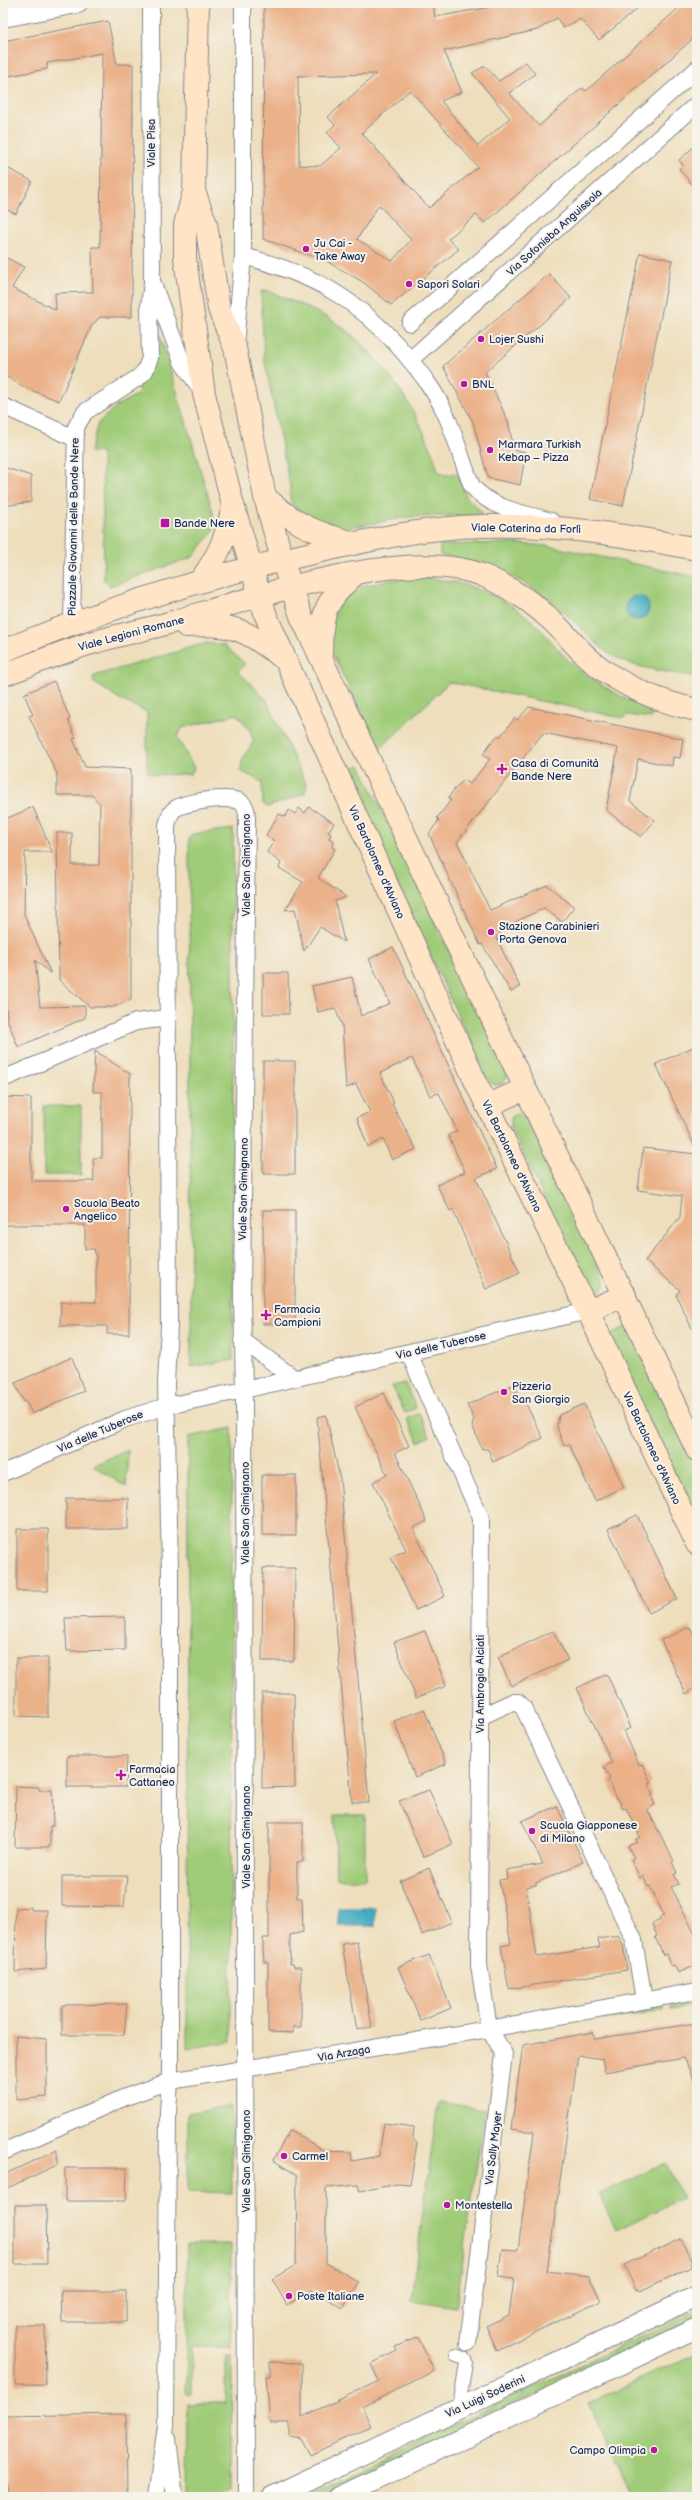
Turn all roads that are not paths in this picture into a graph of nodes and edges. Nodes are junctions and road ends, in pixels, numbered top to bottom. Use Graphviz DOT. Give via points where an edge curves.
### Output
graph roads {
  1 [pos="77,3"];
  2 [pos="151,3"];
  3 [pos="198,3"];
  4 [pos="242,3"];
  5 [pos="3,17"];
  6 [pos="697,70"];
  7 [pos="697,104"];
  8 [pos="194,191"];
  9 [pos="243,256"];
  10 [pos="152,283"];
  11 [pos="410,323"];
  12 [pos="235,348"];
  13 [pos="410,360"];
  14 [pos="204,394"];
  15 [pos="3,406"];
  16 [pos="74,438"];
  17 [pos="265,497"];
  18 [pos="233,505"];
  19 [pos="574,528"];
  20 [pos="355,543"];
  21 [pos="697,549"];
  22 [pos="282,559"];
  23 [pos="251,566"];
  24 [pos="355,574"];
  25 [pos="200,580"];
  26 [pos="290,588"];
  27 [pos="260,596"];
  28 [pos="72,622"];
  29 [pos="149,629"];
  30 [pos="3,651"];
  31 [pos="283,658"];
  32 [pos="321,663"];
  33 [pos="3,675"];
  34 [pos="697,710"];
  35 [pos="348,717"];
  36 [pos="317,731"];
  37 [pos="364,749"];
  38 [pos="334,765"];
  39 [pos="168,1018"];
  40 [pos="3,1079"];
  41 [pos="524,1089"];
  42 [pos="487,1106"];
  43 [pos="625,1295"];
  44 [pos="588,1311"];
  45 [pos="242,1340"];
  46 [pos="409,1353"];
  47 [pos="294,1378"];
  48 [pos="244,1390"];
  49 [pos="167,1406"];
  50 [pos="697,1450"];
  51 [pos="3,1473"];
  52 [pos="697,1544"];
  53 [pos="480,1717"];
  54 [pos="697,1991"];
  55 [pos="644,2000"];
  56 [pos="489,2028"];
  57 [pos="246,2070"];
  58 [pos="170,2082"];
  59 [pos="3,2152"];
  60 [pos="697,2296"];
  61 [pos="697,2328"];
  62 [pos="468,2343"];
  63 [pos="456,2355"];
  64 [pos="459,2408"];
  65 [pos="166,2426"];
  66 [pos="156,2497"];
  67 [pos="174,2497"];
  68 [pos="246,2497"];
  69 [pos="273,2497"];
  70 [pos="339,2497"];
  1 -- 5 [label="street"];
  2 -- 10 [label="street, Viale Pisa"];
  3 -- 8 [label="main road"];
  4 -- 9 [label="street"];
  6 -- 11 [label="street"];
  7 -- 13 [label="street, Via Sofonisba Anguissola"];
  8 -- 12 [label="main road" via="206,224 219,309"];
  8 -- 14 [label="main road" via="185,225 185,258"];
  9 -- 12 [label="street"];
  9 -- 13 [label="street" via="277,265 327,286 351,301 384,329"];
  10 -- 14 [label="street" via="182,362"];
  10 -- 16 [label="street, Piazzale Giovanni delle Bande Nere" via="149,306 150,358 145,371 85,412 79,420"];
  12 -- 17 [label="main road"];
  13 -- 19 [label="street" via="446,415 472,486 479,495 497,506"];
  14 -- 18 [label="main road"];
  15 -- 16 [label="street"];
  16 -- 28 [label="street, Piazzale Giovanni delle Bande Nere"];
  17 -- 20 [label="main road" via="286,516 301,525 322,535"];
  17 -- 22 [label="main road"];
  18 -- 23 [label="main road"];
  18 -- 25 [label="main road" via="226,538"];
  19 -- 20 [label="main road, Viale Caterina da Forlì" via="483,526 406,533"];
  19 -- 21 [label="main road, Viale Caterina da Forlì"];
  20 -- 22 [label="main road, Piazzale Giovanni delle Bande Nere"];
  22 -- 23 [label="main road, Piazzale Giovanni delle Bande Nere"];
  22 -- 26 [label="main road"];
  23 -- 25 [label="main road, Piazzale Giovanni delle Bande Nere"];
  23 -- 27 [label="main road"];
  24 -- 26 [label="main road"];
  24 -- 32 [label="main road" via="336,591 324,610"];
  24 -- 34 [label="main road" via="422,565 466,570 488,577 522,597 548,617 593,663 612,676 659,699"];
  25 -- 28 [label="main road, Piazzale Giovanni delle Bande Nere"];
  26 -- 27 [label="main road"];
  26 -- 32 [label="main road"];
  27 -- 29 [label="main road, Viale Legioni Romane"];
  27 -- 31 [label="main road"];
  28 -- 30 [label="main road"];
  29 -- 31 [label="main road" via="210,624 231,626 243,630"];
  29 -- 33 [label="main road, Viale Legioni Romane" via="86,644"];
  31 -- 36 [label="main road"];
  32 -- 35 [label="main road"];
  35 -- 36 [label="main road" via="329,716"];
  35 -- 37 [label="main road"];
  36 -- 38 [label="main road"];
  37 -- 38 [label="main road" via="348,763"];
  37 -- 41 [label="main road"];
  38 -- 42 [label="main road, Via Bartolomeo d'Alviano"];
  39 -- 40 [label="street" via="136,1022"];
  39 -- 45 [label="street, Viale San Gimignano" via="167,825 174,810 180,806 200,801 234,799 242,802 247,810"];
  39 -- 49 [label="street, Viale San Gimignano"];
  41 -- 42 [label="main road"];
  41 -- 43 [label="main road"];
  42 -- 44 [label="main road, Via Bartolomeo d'Alviano"];
  43 -- 44 [label="main road"];
  43 -- 50 [label="main road"];
  44 -- 46 [label="street, Via delle Tuberose"];
  44 -- 52 [label="main road, Via Bartolomeo d'Alviano"];
  45 -- 47 [label="street"];
  45 -- 48 [label="street, Viale San Gimignano"];
  46 -- 47 [label="street, Via delle Tuberose"];
  46 -- 53 [label="street, Via Ambrogio Alciati" via="481,1518"];
  47 -- 48 [label="street, Via delle Tuberose"];
  48 -- 49 [label="street, Via delle Tuberose"];
  48 -- 57 [label="street, Viale San Gimignano"];
  49 -- 51 [label="street, Via delle Tuberose" via="125,1419"];
  49 -- 58 [label="street, Viale San Gimignano"];
  53 -- 55 [label="street" via="512,1702 518,1702 523,1707 634,1940"];
  53 -- 56 [label="street, Via Ambrogio Alciati" via="479,1965"];
  54 -- 55 [label="street, Via Arzaga"];
  55 -- 56 [label="street, Via Arzaga"];
  56 -- 57 [label="street, Via Arzaga"];
  56 -- 62 [label="street, Via Sally Mayer" via="504,2054"];
  57 -- 58 [label="street, Via Arzaga"];
  57 -- 68 [label="street, Viale San Gimignano"];
  58 -- 59 [label="street, Via Arzaga" via="123,2098"];
  58 -- 65 [label="street, Viale San Gimignano"];
  60 -- 64 [label="street, Via Luigi Soderini"];
  61 -- 70 [label="street"];
  63 -- 64 [label="street" via="464,2358 466,2362"];
  64 -- 69 [label="street, Via Luigi Soderini"];
  65 -- 66 [label="street, Viale San Gimignano"];
  65 -- 67 [label="street, Viale San Gimignano"];
}
